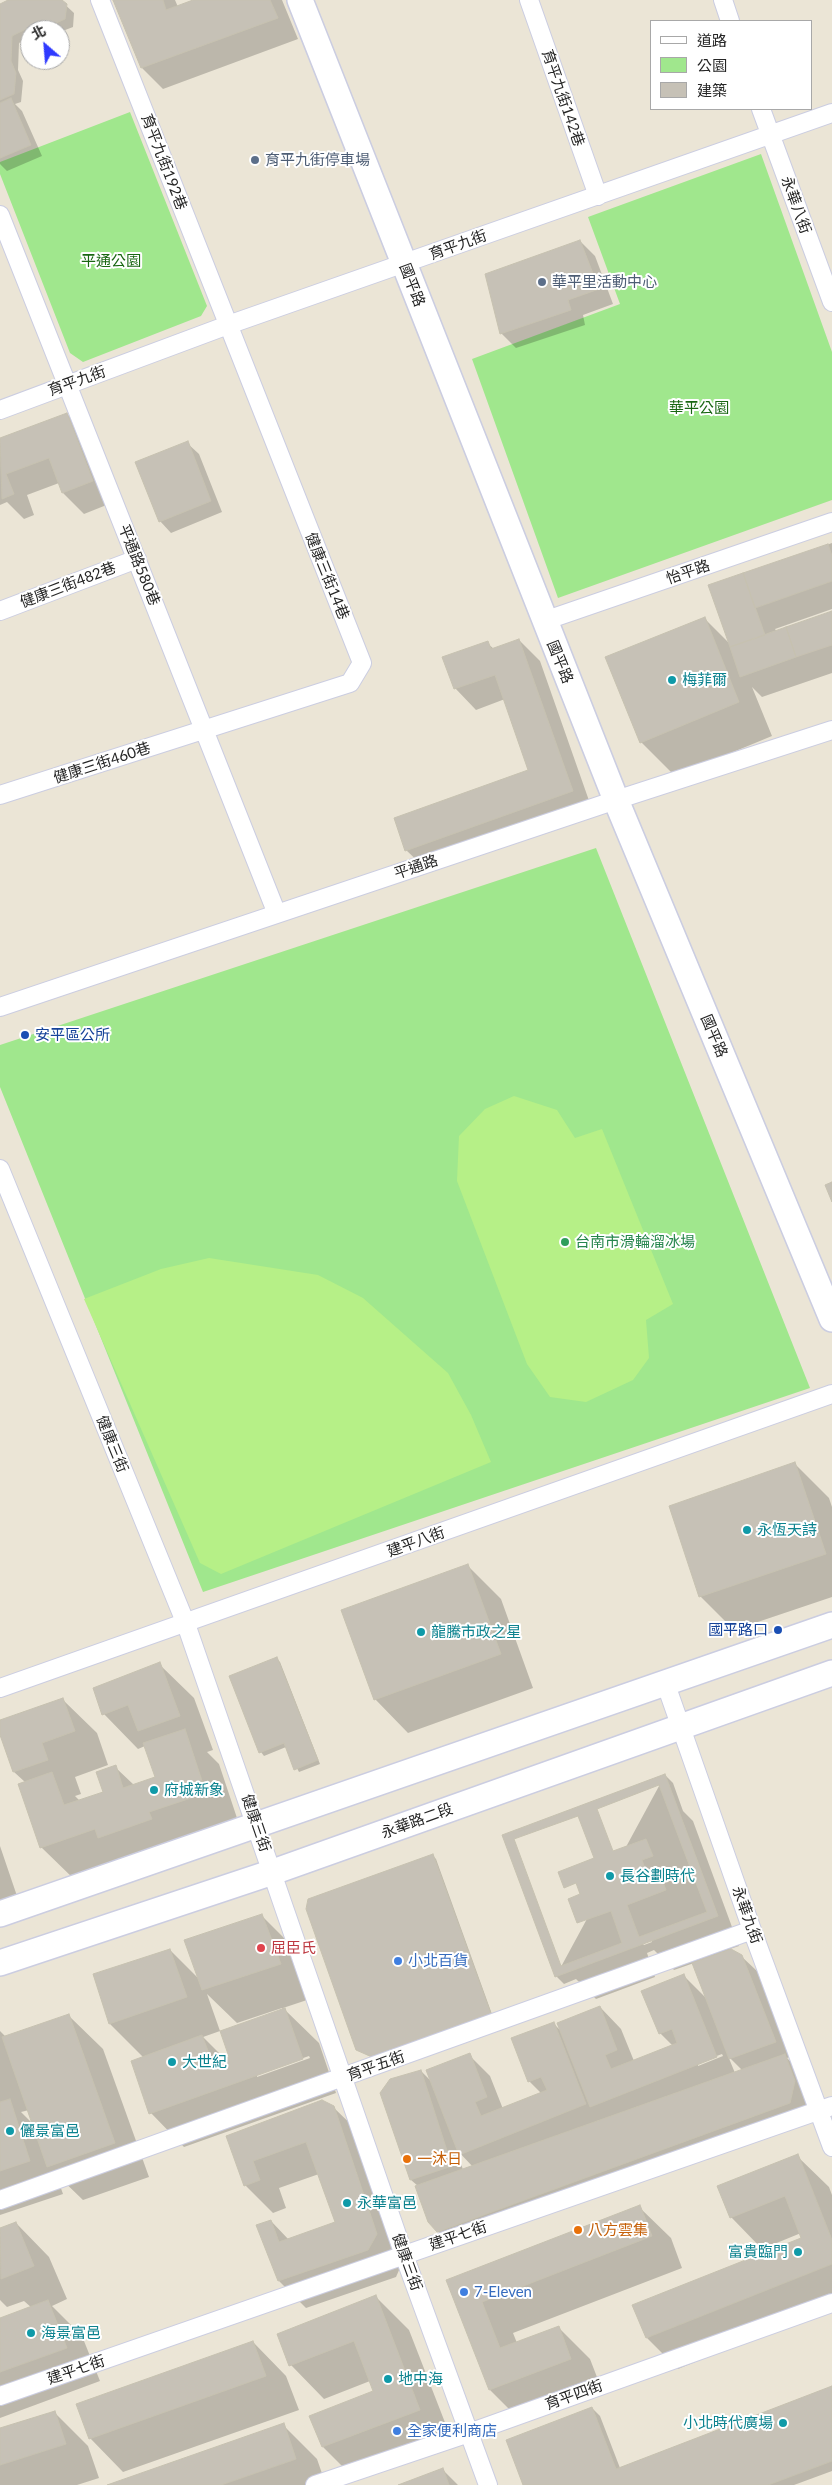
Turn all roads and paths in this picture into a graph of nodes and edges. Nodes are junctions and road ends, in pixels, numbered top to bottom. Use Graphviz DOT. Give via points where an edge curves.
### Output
graph roads {
  1 [pos="100,0"];
  2 [pos="300,0"];
  3 [pos="528,0"];
  4 [pos="723,0"];
  5 [pos="730,20"];
  6 [pos="761,110"];
  7 [pos="832,113"];
  8 [pos="770,134"];
  9 [pos="598,196"];
  10 [pos="0,215"];
  11 [pos="404,264"];
  12 [pos="832,302"];
  13 [pos="228,325"];
  14 [pos="67,385"];
  15 [pos="0,410"];
  16 [pos="832,522"];
  17 [pos="136,560"];
  18 [pos="0,611"];
  19 [pos="544,621"];
  20 [pos="204,730"];
  21 [pos="832,730"];
  22 [pos="0,795"];
  23 [pos="616,800"];
  24 [pos="277,914"];
  25 [pos="0,1007"];
  26 [pos="0,1169"];
  27 [pos="832,1319"];
  28 [pos="832,1394"];
  29 [pos="186,1624"];
  30 [pos="832,1625"];
  31 [pos="832,1673"];
  32 [pos="665,1682"];
  33 [pos="0,1688"];
  34 [pos="681,1727"];
  35 [pos="257,1825"];
  36 [pos="273,1872"];
  37 [pos="0,1914"];
  38 [pos="752,1930"];
  39 [pos="0,1963"];
  40 [pos="344,2078"];
  41 [pos="826,2108"];
  42 [pos="832,2147"];
  43 [pos="0,2200"];
  44 [pos="404,2255"];
  45 [pos="832,2303"];
  46 [pos="0,2396"];
  47 [pos="469,2433"];
  48 [pos="315,2485"];
  49 [pos="488,2485"];
  1 -- 13 [label="street, 育平九街192巷"];
  2 -- 11 [label="street, 國平路"];
  3 -- 9 [label="street, 育平九街142巷"];
  4 -- 5 [label="street"];
  6 -- 8 [label="street, 永華八街"];
  7 -- 8 [label="street, 育平九街"];
  8 -- 9 [label="street, 育平九街"];
  8 -- 12 [label="street, 永華八街"];
  9 -- 11 [label="street, 育平九街"];
  10 -- 14 [label="street, 平通路580巷"];
  11 -- 13 [label="street, 育平九街"];
  11 -- 19 [label="street, 國平路"];
  13 -- 14 [label="street, 育平九街"];
  13 -- 20 [label="street, 健康三街14巷" via="362,663 350,683"];
  14 -- 15 [label="street, 育平九街"];
  14 -- 17 [label="street, 平通路580巷"];
  16 -- 19 [label="street, 怡平路"];
  17 -- 18 [label="street, 健康三街482巷"];
  17 -- 20 [label="street, 平通路580巷"];
  19 -- 23 [label="street, 國平路"];
  20 -- 22 [label="street, 健康三街460巷"];
  20 -- 24 [label="street, 平通路580巷"];
  21 -- 23 [label="street, 平通路"];
  23 -- 24 [label="street, 平通路"];
  23 -- 27 [label="street, 國平路"];
  24 -- 25 [label="street, 平通路"];
  26 -- 29 [label="street, 健康三街"];
  28 -- 29 [label="street, 建平八街"];
  29 -- 33 [label="street, 建平八街"];
  29 -- 35 [label="street, 健康三街"];
  30 -- 32 [label="street"];
  31 -- 34 [label="street, 永華路二段"];
  32 -- 34 [label="street, 永華九街"];
  32 -- 35 [label="street"];
  34 -- 36 [label="street, 永華路二段"];
  34 -- 38 [label="street, 永華九街"];
  35 -- 36 [label="street, 健康三街"];
  35 -- 37 [label="street"];
  36 -- 39 [label="street, 永華路二段"];
  36 -- 40 [label="street, 健康三街"];
  38 -- 40 [label="street, 育平五街"];
  38 -- 41 [label="street, 永華九街"];
  40 -- 43 [label="street, 育平五街"];
  40 -- 44 [label="street, 健康三街"];
  41 -- 42 [label="street, 永華九街"];
  41 -- 44 [label="street, 建平七街"];
  44 -- 46 [label="street, 建平七街"];
  44 -- 47 [label="street, 健康三街"];
  45 -- 47 [label="street, 育平四街"];
  47 -- 48 [label="street, 育平四街"];
  47 -- 49 [label="street, 健康三街"];
}
